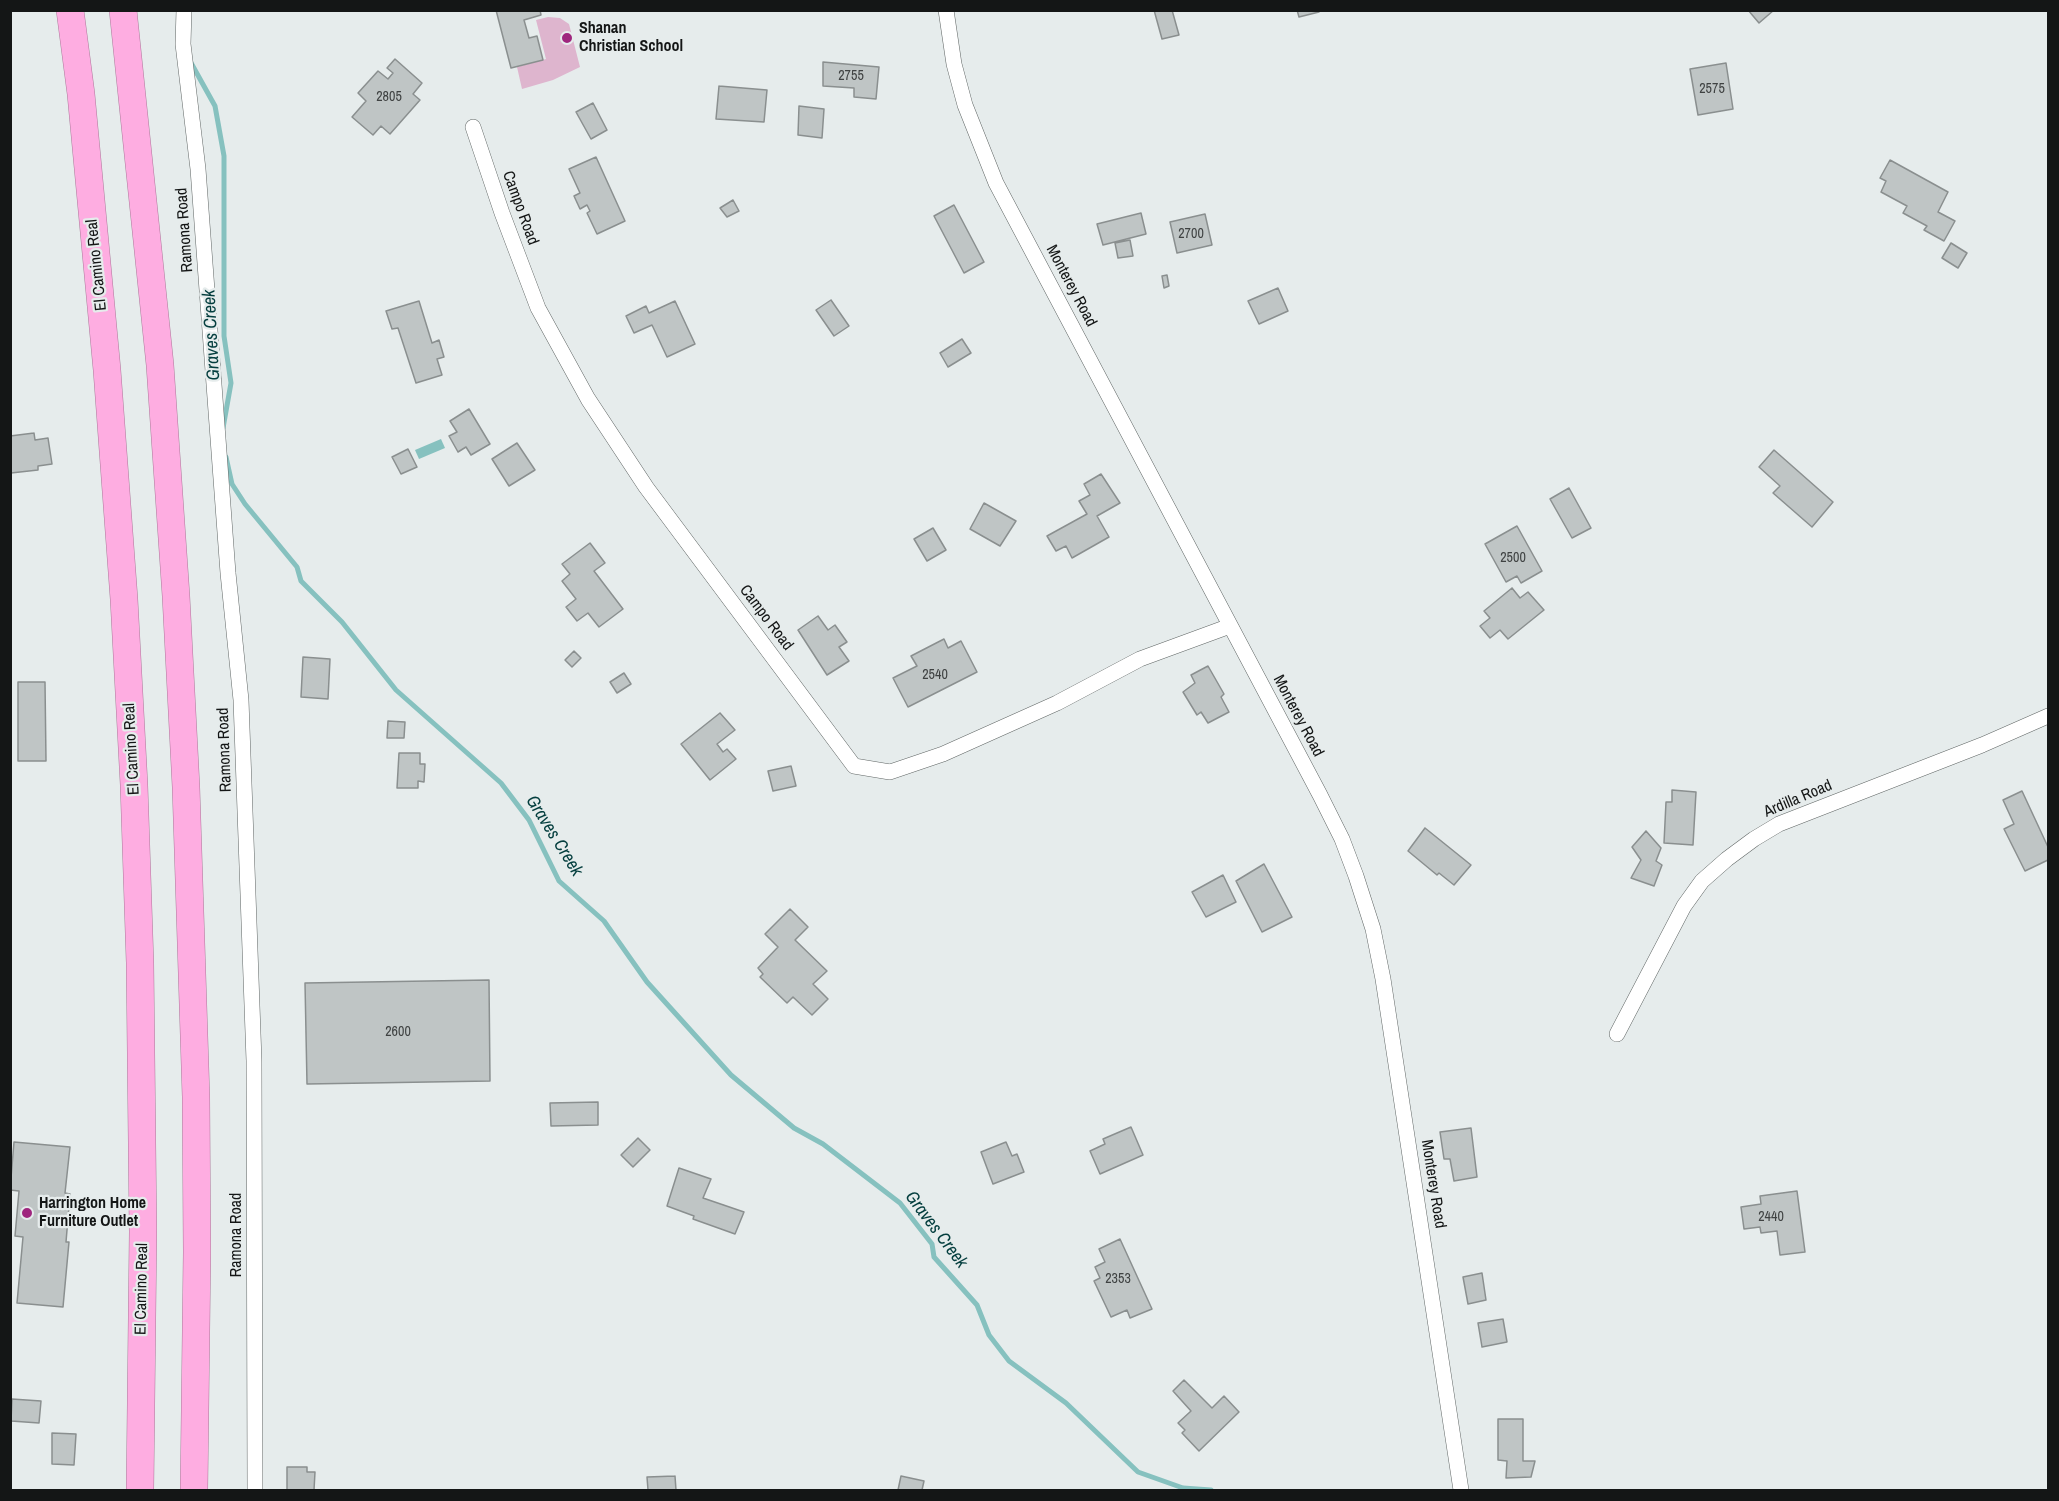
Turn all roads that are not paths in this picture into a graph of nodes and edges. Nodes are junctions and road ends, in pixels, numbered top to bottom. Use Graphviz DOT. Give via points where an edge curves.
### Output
graph roads {
  1 [pos="70,10"];
  2 [pos="123,10"];
  3 [pos="184,10"];
  4 [pos="946,10"];
  5 [pos="474,127"];
  6 [pos="1230,626"];
  7 [pos="2049,716"];
  8 [pos="1617,1034"];
  9 [pos="140,1491"];
  10 [pos="194,1491"];
  11 [pos="255,1491"];
  12 [pos="1461,1491"];
  1 -- 9 [label="highway, El Camino Real" via="107,370 134,786 143,1232"];
  2 -- 10 [label="highway" via="160,365 186,776 196,1109"];
  3 -- 11 [label="street, Ramona Road" via="183,44 198,169 241,700 254,1062"];
  4 -- 6 [label="street, Monterey Road" via="962,95 996,183"];
  5 -- 6 [label="street, Campo Road" via="538,308 588,399 646,487 854,766 890,772 943,754 1057,703 1140,659"];
  6 -- 12 [label="street, Monterey Road" via="1342,839 1373,928"];
  7 -- 8 [label="street, Ardilla Road" via="1779,824 1726,859 1702,881 1684,906"];
}
